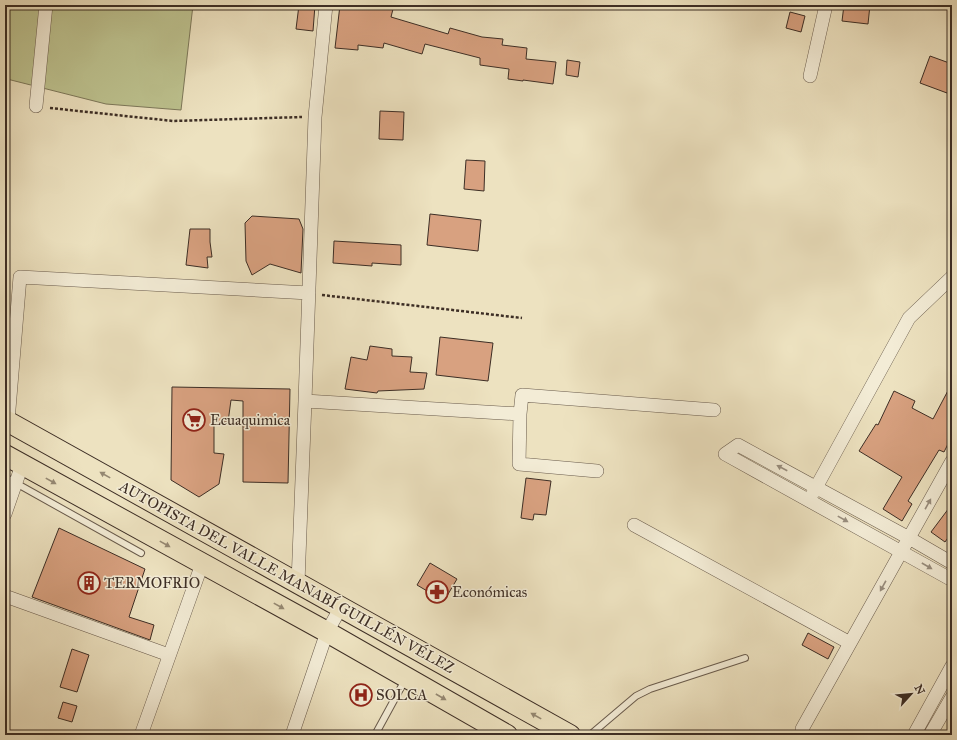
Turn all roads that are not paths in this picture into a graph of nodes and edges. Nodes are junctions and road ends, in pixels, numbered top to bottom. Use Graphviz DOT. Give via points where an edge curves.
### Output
graph roads {
  1 [pos="46,5"];
  2 [pos="326,5"];
  3 [pos="826,5"];
  4 [pos="810,76"];
  5 [pos="36,106"];
  6 [pos="952,277"];
  7 [pos="309,293"];
  8 [pos="305,402"];
  9 [pos="714,410"];
  10 [pos="520,414"];
  11 [pos="6,420"];
  12 [pos="14,460"];
  13 [pos="952,461"];
  14 [pos="597,471"];
  15 [pos="10,480"];
  16 [pos="816,487"];
  17 [pos="809,500"];
  18 [pos="5,514"];
  19 [pos="634,525"];
  20 [pos="909,538"];
  21 [pos="902,552"];
  22 [pos="142,554"];
  23 [pos="952,563"];
  24 [pos="202,564"];
  25 [pos="952,580"];
  26 [pos="298,582"];
  27 [pos="5,596"];
  28 [pos="341,607"];
  29 [pos="327,632"];
  30 [pos="850,643"];
  31 [pos="169,655"];
  32 [pos="745,658"];
  33 [pos="952,666"];
  34 [pos="407,677"];
  35 [pos="952,697"];
  36 [pos="141,735"];
  37 [pos="292,735"];
  38 [pos="375,735"];
  39 [pos="507,735"];
  40 [pos="570,735"];
  41 [pos="590,735"];
  42 [pos="802,735"];
  43 [pos="914,735"];
  44 [pos="930,735"];
  1 -- 5 [label="street"];
  2 -- 7 [label="street" via="315,117"];
  3 -- 4 [label="street"];
  6 -- 16 [label="street" via="909,318"];
  7 -- 8 [label="street"];
  7 -- 11 [label="street" via="20,277"];
  8 -- 10 [label="street"];
  8 -- 26 [label="street"];
  9 -- 10 [label="street" via="522,395"];
  10 -- 14 [label="street" via="519,464"];
  26 -- 11 [label="main road, AUTOPISTA DEL VALLE MANABÍ GUILLÉN VÉLEZ, one-way"];
  12 -- 15 [label="street"];
  12 -- 24 [label="main road, AUTOPISTA DEL VALLE MANABÍ GUILLÉN VÉLEZ, one-way"];
  20 -- 13 [label="street, one-way"];
  15 -- 18 [label="street"];
  15 -- 22 [label="lane"];
  16 -- 17 [label="street"];
  16 -- 17 [label="street, one-way" via="738,445 725,454"];
  16 -- 20 [label="street"];
  17 -- 21 [label="street, one-way"];
  19 -- 30 [label="street"];
  20 -- 21 [label="street"];
  20 -- 23 [label="street"];
  21 -- 25 [label="street, one-way"];
  21 -- 30 [label="street, one-way"];
  24 -- 29 [label="main road, AUTOPISTA DEL VALLE MANABÍ GUILLÉN VÉLEZ, one-way"];
  24 -- 31 [label="street"];
  26 -- 28 [label="main road, AUTOPISTA DEL VALLE MANABÍ GUILLÉN VÉLEZ"];
  27 -- 31 [label="street"];
  28 -- 29 [label="street"];
  40 -- 28 [label="main road, AUTOPISTA DEL VALLE MANABÍ GUILLÉN VÉLEZ, one-way"];
  29 -- 34 [label="main road, AUTOPISTA DEL VALLE MANABÍ GUILLÉN VÉLEZ"];
  29 -- 37 [label="street"];
  30 -- 42 [label="street" via="802,729"];
  31 -- 36 [label="street"];
  32 -- 41 [label="lane" via="641,693"];
  33 -- 43 [label="street"];
  34 -- 38 [label="lane"];
  34 -- 39 [label="main road, AUTOPISTA DEL VALLE MANABÍ GUILLÉN VÉLEZ, one-way"];
  35 -- 44 [label="street"];
}
